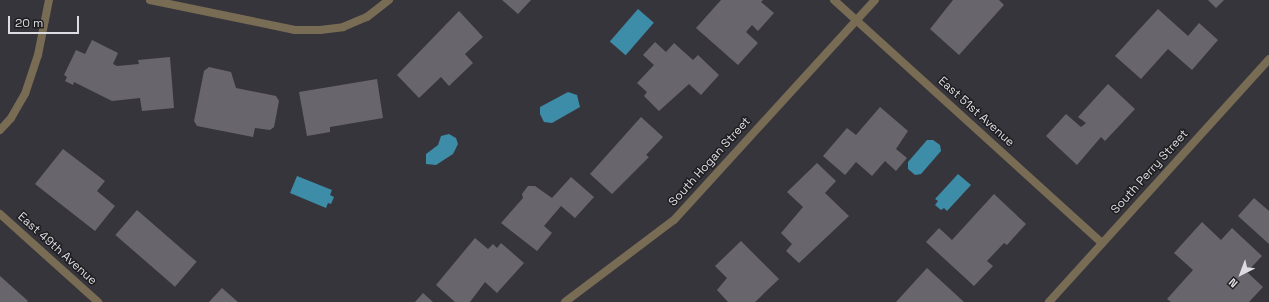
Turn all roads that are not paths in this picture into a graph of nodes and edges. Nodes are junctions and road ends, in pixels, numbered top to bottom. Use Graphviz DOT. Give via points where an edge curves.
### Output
graph roads {
  1 [pos="49,0"];
  2 [pos="150,0"];
  3 [pos="389,0"];
  4 [pos="834,0"];
  5 [pos="875,0"];
  6 [pos="856,20"];
  7 [pos="1269,59"];
  8 [pos="0,130"];
  9 [pos="0,214"];
  10 [pos="1102,243"];
  11 [pos="98,302"];
  12 [pos="565,302"];
  13 [pos="1049,302"];
  1 -- 8 [label="street" via="38,55 25,94 11,118"];
  2 -- 3 [label="street" via="295,30 343,27 367,16"];
  4 -- 6 [label="street, East 51st Avenue"];
  5 -- 6 [label="street, South Hogan Street"];
  6 -- 10 [label="street, East 51st Avenue"];
  6 -- 12 [label="street, South Hogan Street" via="674,220"];
  7 -- 10 [label="street, South Perry Street"];
  9 -- 11 [label="street, East 49th Avenue"];
  10 -- 13 [label="street, South Perry Street"];
}
